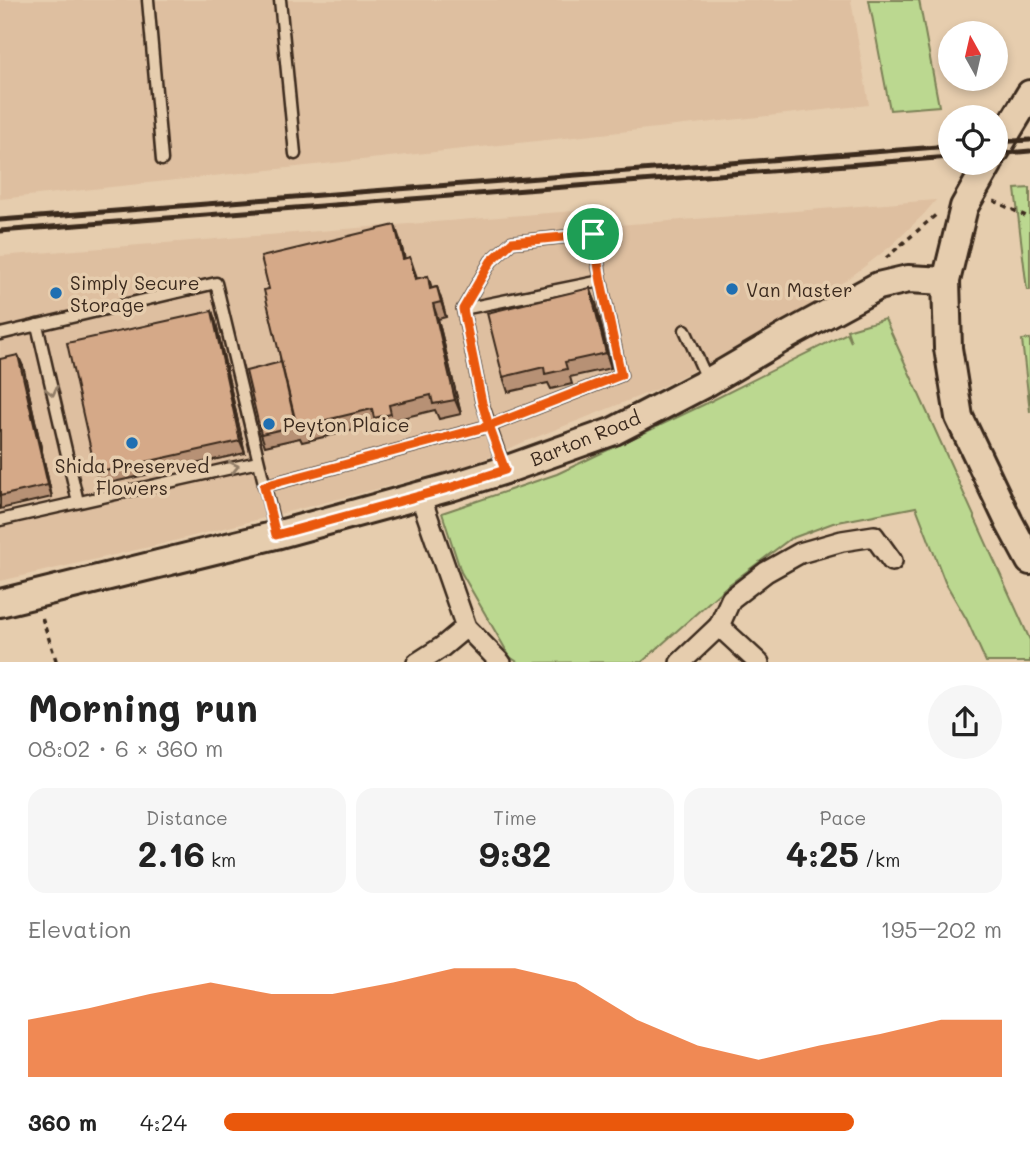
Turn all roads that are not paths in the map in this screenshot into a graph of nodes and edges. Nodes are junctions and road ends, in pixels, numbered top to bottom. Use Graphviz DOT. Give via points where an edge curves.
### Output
graph roads {
  1 [pos="148,0"];
  2 [pos="280,0"];
  3 [pos="1030,94"];
  4 [pos="1008,130"];
  5 [pos="295,154"];
  6 [pos="162,160"];
  7 [pos="982,175"];
  8 [pos="601,281"];
  9 [pos="946,281"];
  10 [pos="463,309"];
  11 [pos="37,324"];
  12 [pos="685,330"];
  13 [pos="0,334"];
  14 [pos="708,382"];
  15 [pos="489,426"];
  16 [pos="258,462"];
  17 [pos="505,470"];
  18 [pos="264,486"];
  19 [pos="419,495"];
  20 [pos="78,502"];
  21 [pos="0,520"];
  22 [pos="276,535"];
  23 [pos="892,561"];
  24 [pos="1030,561"];
  25 [pos="0,603"];
  26 [pos="719,626"];
  27 [pos="466,627"];
  28 [pos="419,662"];
  29 [pos="500,662"];
  30 [pos="681,662"];
  31 [pos="757,662"];
  1 -- 6 [label="lane"];
  2 -- 5 [label="lane"];
  3 -- 4 [label="street"];
  7 -- 9 [label="street" via="964,207"];
  8 -- 10 [label="lane"];
  8 -- 10 [label="lane" via="593,234 512,242 491,261"];
  8 -- 15 [label="lane" via="621,375"];
  9 -- 14 [label="street, Barton Road" via="908,279 878,286"];
  9 -- 24 [label="street" via="948,348 960,417"];
  10 -- 15 [label="lane"];
  11 -- 13 [label="lane"];
  11 -- 16 [label="lane" via="216,283"];
  11 -- 20 [label="lane, one-way"];
  12 -- 14 [label="lane"];
  14 -- 17 [label="street, Barton Road" via="614,431"];
  15 -- 17 [label="lane"];
  15 -- 18 [label="lane"];
  16 -- 18 [label="lane"];
  20 -- 16 [label="lane, one-way"];
  17 -- 19 [label="street, Barton Road"];
  18 -- 22 [label="lane"];
  19 -- 22 [label="street, Barton Road"];
  19 -- 27 [label="street"];
  20 -- 21 [label="lane"];
  22 -- 25 [label="street, Barton Road"];
  23 -- 26 [label="street" via="874,536 800,553 731,599"];
  26 -- 30 [label="street"];
  26 -- 31 [label="street"];
  27 -- 28 [label="street"];
  27 -- 29 [label="street"];
}
